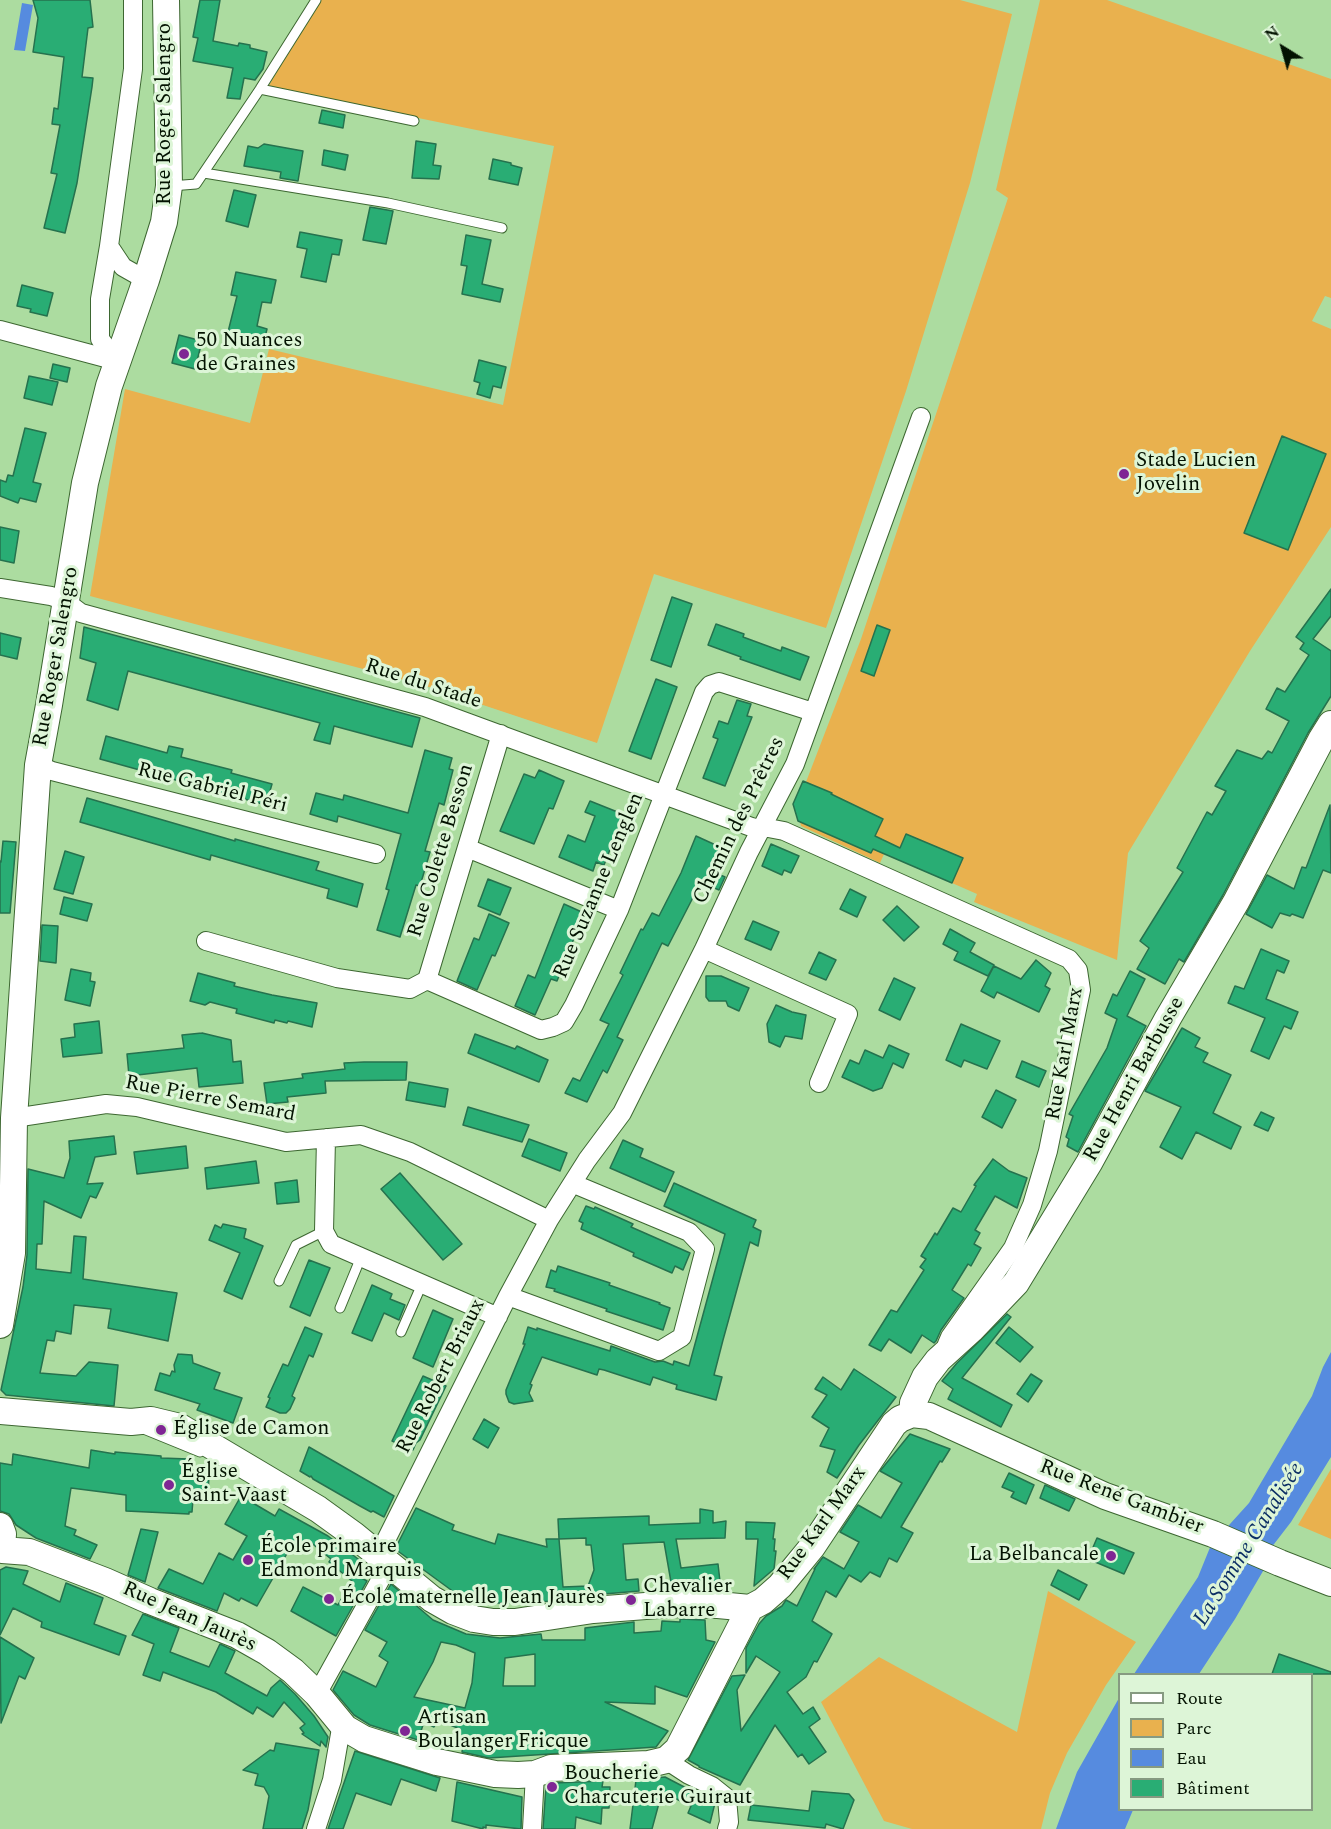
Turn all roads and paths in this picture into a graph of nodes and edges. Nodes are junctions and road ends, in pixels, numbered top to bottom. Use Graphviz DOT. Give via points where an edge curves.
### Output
graph roads {
  1 [pos="133,0"];
  2 [pos="166,0"];
  3 [pos="316,0"];
  4 [pos="260,89"];
  5 [pos="414,121"];
  6 [pos="204,173"];
  7 [pos="169,186"];
  8 [pos="502,228"];
  9 [pos="109,246"];
  10 [pos="146,280"];
  11 [pos="0,330"];
  12 [pos="117,362"];
  13 [pos="921,417"];
  14 [pos="0,588"];
  15 [pos="65,601"];
  16 [pos="813,712"];
  17 [pos="1331,724"];
  18 [pos="501,734"];
  19 [pos="38,765"];
  20 [pos="664,795"];
  21 [pos="763,827"];
  22 [pos="467,848"];
  23 [pos="376,854"];
  24 [pos="619,910"];
  25 [pos="206,941"];
  26 [pos="704,949"];
  27 [pos="427,980"];
  28 [pos="819,1083"];
  29 [pos="14,1118"];
  30 [pos="326,1138"];
  31 [pos="574,1184"];
  32 [pos="549,1220"];
  33 [pos="324,1231"];
  34 [pos="361,1257"];
  35 [pos="279,1281"];
  36 [pos="422,1284"];
  37 [pos="508,1296"];
  38 [pos="340,1308"];
  39 [pos="498,1317"];
  40 [pos="0,1325"];
  41 [pos="401,1332"];
  42 [pos="949,1350"];
  43 [pos="0,1411"];
  44 [pos="912,1414"];
  45 [pos="1,1542"];
  46 [pos="383,1560"];
  47 [pos="1331,1583"];
  48 [pos="750,1608"];
  49 [pos="317,1694"];
  50 [pos="345,1728"];
  51 [pos="666,1760"];
  52 [pos="535,1774"];
  53 [pos="316,1829"];
  54 [pos="532,1829"];
  55 [pos="726,1829"];
  1 -- 9 [label="street" via="133,69"];
  2 -- 7 [label="street, Rue Roger Salengro"];
  3 -- 4 [label="lane"];
  4 -- 5 [label="lane"];
  4 -- 6 [label="lane"];
  6 -- 7 [label="lane" via="196,184"];
  6 -- 8 [label="lane" via="388,203"];
  7 -- 10 [label="street, Rue Roger Salengro" via="164,222"];
  9 -- 10 [label="street" via="123,267"];
  9 -- 12 [label="street" via="100,299 100,339"];
  10 -- 12 [label="street, Rue Roger Salengro"];
  11 -- 12 [label="street"];
  12 -- 15 [label="street, Rue Roger Salengro" via="85,483"];
  13 -- 16 [label="street, Chemin des Prêtres"];
  14 -- 15 [label="street, Rue du Stade"];
  15 -- 18 [label="street, Rue du Stade" via="81,613 380,694"];
  15 -- 19 [label="street, Rue Roger Salengro"];
  16 -- 20 [label="street, Rue Suzanne Lenglen" via="719,682 710,685"];
  16 -- 21 [label="street, Chemin des Prêtres" via="795,764"];
  17 -- 42 [label="street, Rue Henri Barbusse" via="1236,902 1016,1283"];
  18 -- 20 [label="street, Rue du Stade"];
  18 -- 22 [label="street, Rue Colette Besson"];
  19 -- 23 [label="street, Rue Gabriel Péri"];
  19 -- 29 [label="street, Rue Roger Salengro"];
  20 -- 21 [label="street, Rue du Stade" via="754,828"];
  20 -- 24 [label="street, Rue Suzanne Lenglen"];
  21 -- 26 [label="street, Chemin des Prêtres"];
  21 -- 42 [label="street, Rue Karl Marx" via="784,831 1068,959 1078,970 1081,990 1048,1151 1032,1205 1013,1248 950,1337 946,1345"];
  22 -- 24 [label="street"];
  22 -- 27 [label="street, Rue Colette Besson"];
  24 -- 27 [label="street, Rue Suzanne Lenglen" via="564,1022 553,1027 541,1030"];
  25 -- 27 [label="street" via="338,978 410,990"];
  26 -- 28 [label="street" via="848,1014"];
  26 -- 31 [label="street, Chemin des Prêtres" via="622,1113"];
  29 -- 30 [label="street, Rue Pierre Semard" via="106,1104 137,1107 286,1142"];
  29 -- 40 [label="street, Rue Roger Salengro" via="12,1253"];
  30 -- 32 [label="street, Rue Pierre Semard" via="361,1135 410,1152"];
  30 -- 33 [label="street"];
  31 -- 32 [label="street, Chemin des Prêtres"];
  31 -- 37 [label="street" via="689,1232 705,1249 682,1337 659,1351"];
  32 -- 37 [label="street, Rue Robert Briaux"];
  33 -- 34 [label="street" via="331,1244"];
  33 -- 35 [label="lane" via="296,1245"];
  34 -- 36 [label="street"];
  34 -- 38 [label="lane"];
  36 -- 39 [label="street"];
  36 -- 41 [label="lane"];
  37 -- 39 [label="street, Rue Robert Briaux"];
  39 -- 46 [label="street, Rue Robert Briaux" via="382,1548"];
  42 -- 44 [label="street, Rue Henri Barbusse" via="926,1377"];
  43 -- 46 [label="street" via="130,1422 151,1420 180,1427 318,1509"];
  44 -- 47 [label="street, Rue René Gambier" via="929,1416 1105,1497 1213,1534"];
  44 -- 48 [label="street, Rue Karl Marx" via="894,1424 812,1547 780,1586"];
  45 -- 49 [label="street, Rue Jean Jaurès" via="237,1635 293,1671"];
  46 -- 48 [label="street" via="453,1611 493,1622 672,1604"];
  46 -- 49 [label="street, Rue Robert Briaux" via="383,1575"];
  48 -- 51 [label="street, Rue Karl Marx" via="678,1749"];
  49 -- 50 [label="street, Rue Jean Jaurès"];
  50 -- 52 [label="street, Rue Jean Jaurès" via="364,1739 437,1762 495,1774"];
  50 -- 53 [label="street" via="340,1734 332,1780"];
  51 -- 52 [label="street, Rue Jean Jaurès" via="551,1768"];
  51 -- 55 [label="street" via="727,1798"];
  52 -- 54 [label="street"];
}
